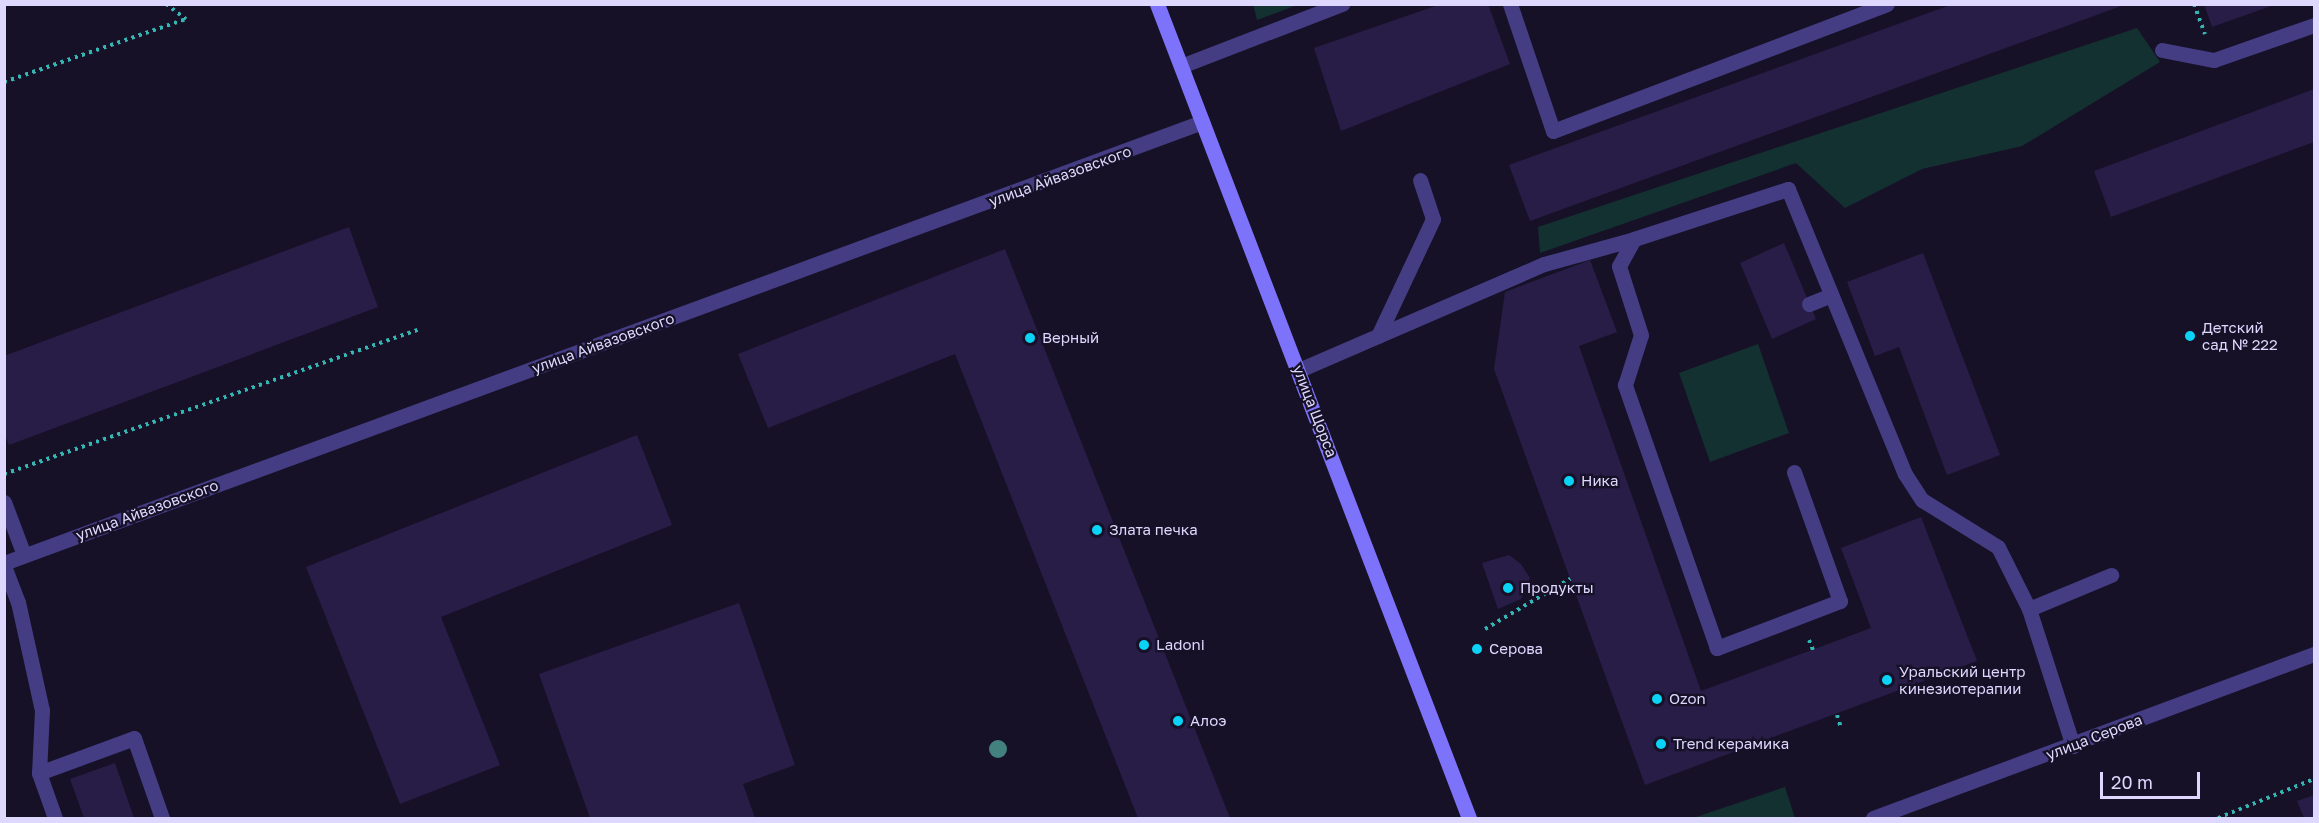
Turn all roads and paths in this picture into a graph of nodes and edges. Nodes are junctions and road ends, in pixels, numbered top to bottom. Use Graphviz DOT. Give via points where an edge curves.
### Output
graph roads {
  1 [pos="166,4"];
  2 [pos="1157,4"];
  3 [pos="1342,4"];
  4 [pos="1510,4"];
  5 [pos="1887,4"];
  6 [pos="2314,24"];
  7 [pos="2162,51"];
  8 [pos="1181,66"];
  9 [pos="4,82"];
  10 [pos="1202,122"];
  11 [pos="1420,180"];
  12 [pos="1634,239"];
  13 [pos="1831,295"];
  14 [pos="1809,304"];
  15 [pos="420,329"];
  16 [pos="1378,336"];
  17 [pos="1299,370"];
  18 [pos="1794,472"];
  19 [pos="4,474"];
  20 [pos="4,502"];
  21 [pos="24,555"];
  22 [pos="4,564"];
  23 [pos="2111,575"];
  24 [pos="1570,579"];
  25 [pos="2029,609"];
  26 [pos="1485,629"];
  27 [pos="2314,654"];
  28 [pos="1837,715"];
  29 [pos="1841,728"];
  30 [pos="2073,746"];
  31 [pos="39,773"];
  32 [pos="2314,779"];
  33 [pos="1903,813"];
  34 [pos="55,819"];
  35 [pos="162,819"];
  36 [pos="1469,819"];
  37 [pos="1873,819"];
  38 [pos="2218,819"];
  1 -- 9 [label="path" via="186,19"];
  2 -- 8 [label="main road, улица Щорса"];
  3 -- 8 [label="street"];
  4 -- 5 [label="street" via="1554,131"];
  6 -- 7 [label="street" via="2214,60"];
  8 -- 10 [label="main road, улица Щорса"];
  10 -- 17 [label="main road, улица Щорса"];
  10 -- 21 [label="street, улица Айвазовского"];
  11 -- 16 [label="street" via="1433,219"];
  12 -- 13 [label="street" via="1788,189"];
  12 -- 16 [label="street" via="1544,264"];
  12 -- 18 [label="street" via="1619,266 1641,334 1624,385 1718,648 1840,601"];
  13 -- 14 [label="street"];
  13 -- 25 [label="street" via="1915,492 1998,547"];
  15 -- 19 [label="path"];
  16 -- 17 [label="street"];
  17 -- 36 [label="main road, улица Щорса"];
  20 -- 21 [label="street"];
  21 -- 22 [label="street, улица Айвазовского"];
  22 -- 31 [label="street" via="18,602 42,710"];
  23 -- 25 [label="street"];
  24 -- 26 [label="path"];
  25 -- 30 [label="street"];
  27 -- 30 [label="street, улица Серова"];
  28 -- 29 [label="path"];
  30 -- 33 [label="street, улица Серова"];
  31 -- 34 [label="street"];
  31 -- 35 [label="street" via="134,738"];
  32 -- 38 [label="path"];
  33 -- 37 [label="street, улица Серова"];
}
